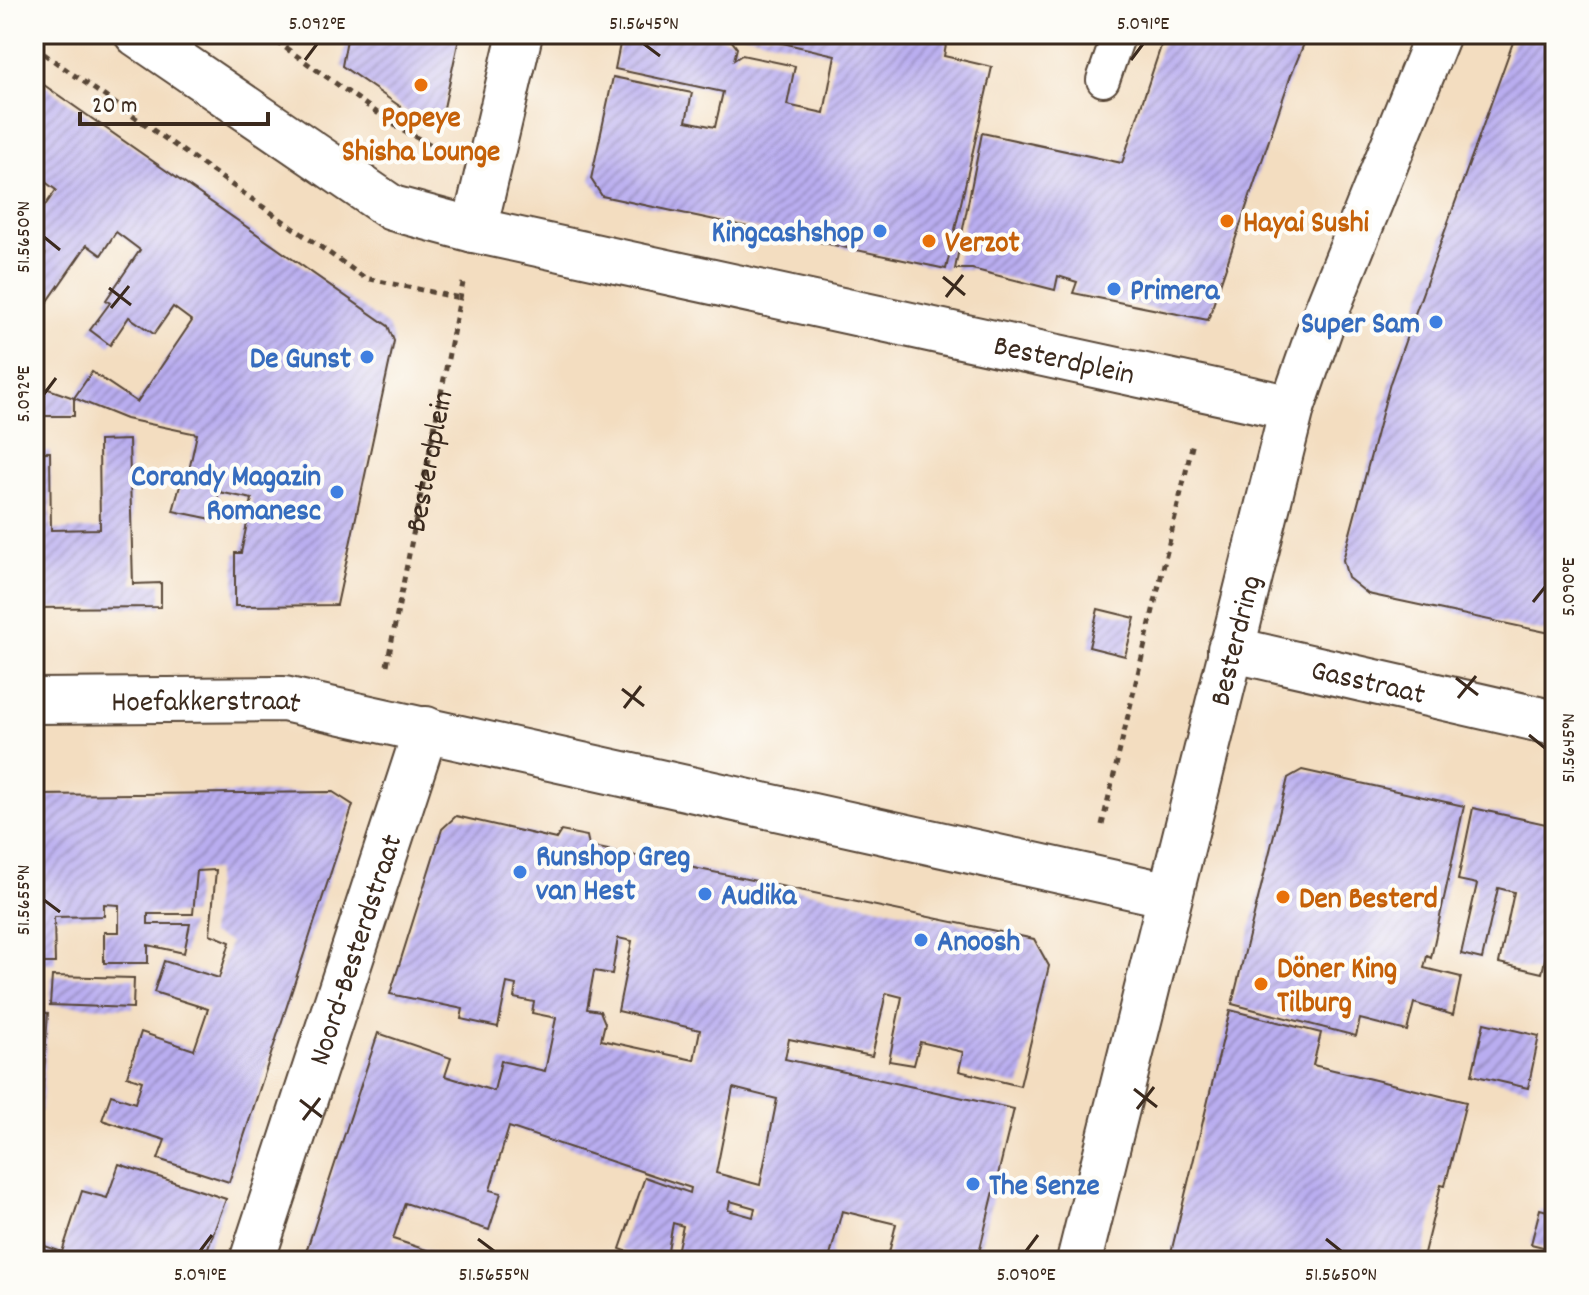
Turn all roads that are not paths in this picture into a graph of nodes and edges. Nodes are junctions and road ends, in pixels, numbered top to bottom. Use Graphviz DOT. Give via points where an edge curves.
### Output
graph roads {
  1 [pos="137,34"];
  2 [pos="520,34"];
  3 [pos="1119,34"];
  4 [pos="1438,34"];
  5 [pos="1103,80"];
  6 [pos="474,230"];
  7 [pos="1292,408"];
  8 [pos="1230,649"];
  9 [pos="34,701"];
  10 [pos="1555,723"];
  11 [pos="426,729"];
  12 [pos="1169,895"];
  13 [pos="252,1261"];
  14 [pos="1079,1261"];
  1 -- 6 [label="street" via="392,208"];
  2 -- 6 [label="street"];
  3 -- 5 [label="lane"];
  4 -- 7 [label="street, Besterdring"];
  6 -- 7 [label="street, Besterdplein"];
  7 -- 8 [label="street, Besterdring"];
  8 -- 10 [label="street, Gasstraat"];
  8 -- 12 [label="street, Besterdring"];
  9 -- 11 [label="street, Hoefakkerstraat" via="284,699"];
  11 -- 12 [label="street"];
  11 -- 13 [label="street, Noord-Besterdstraat"];
  12 -- 14 [label="street, Besterdring"];
}
